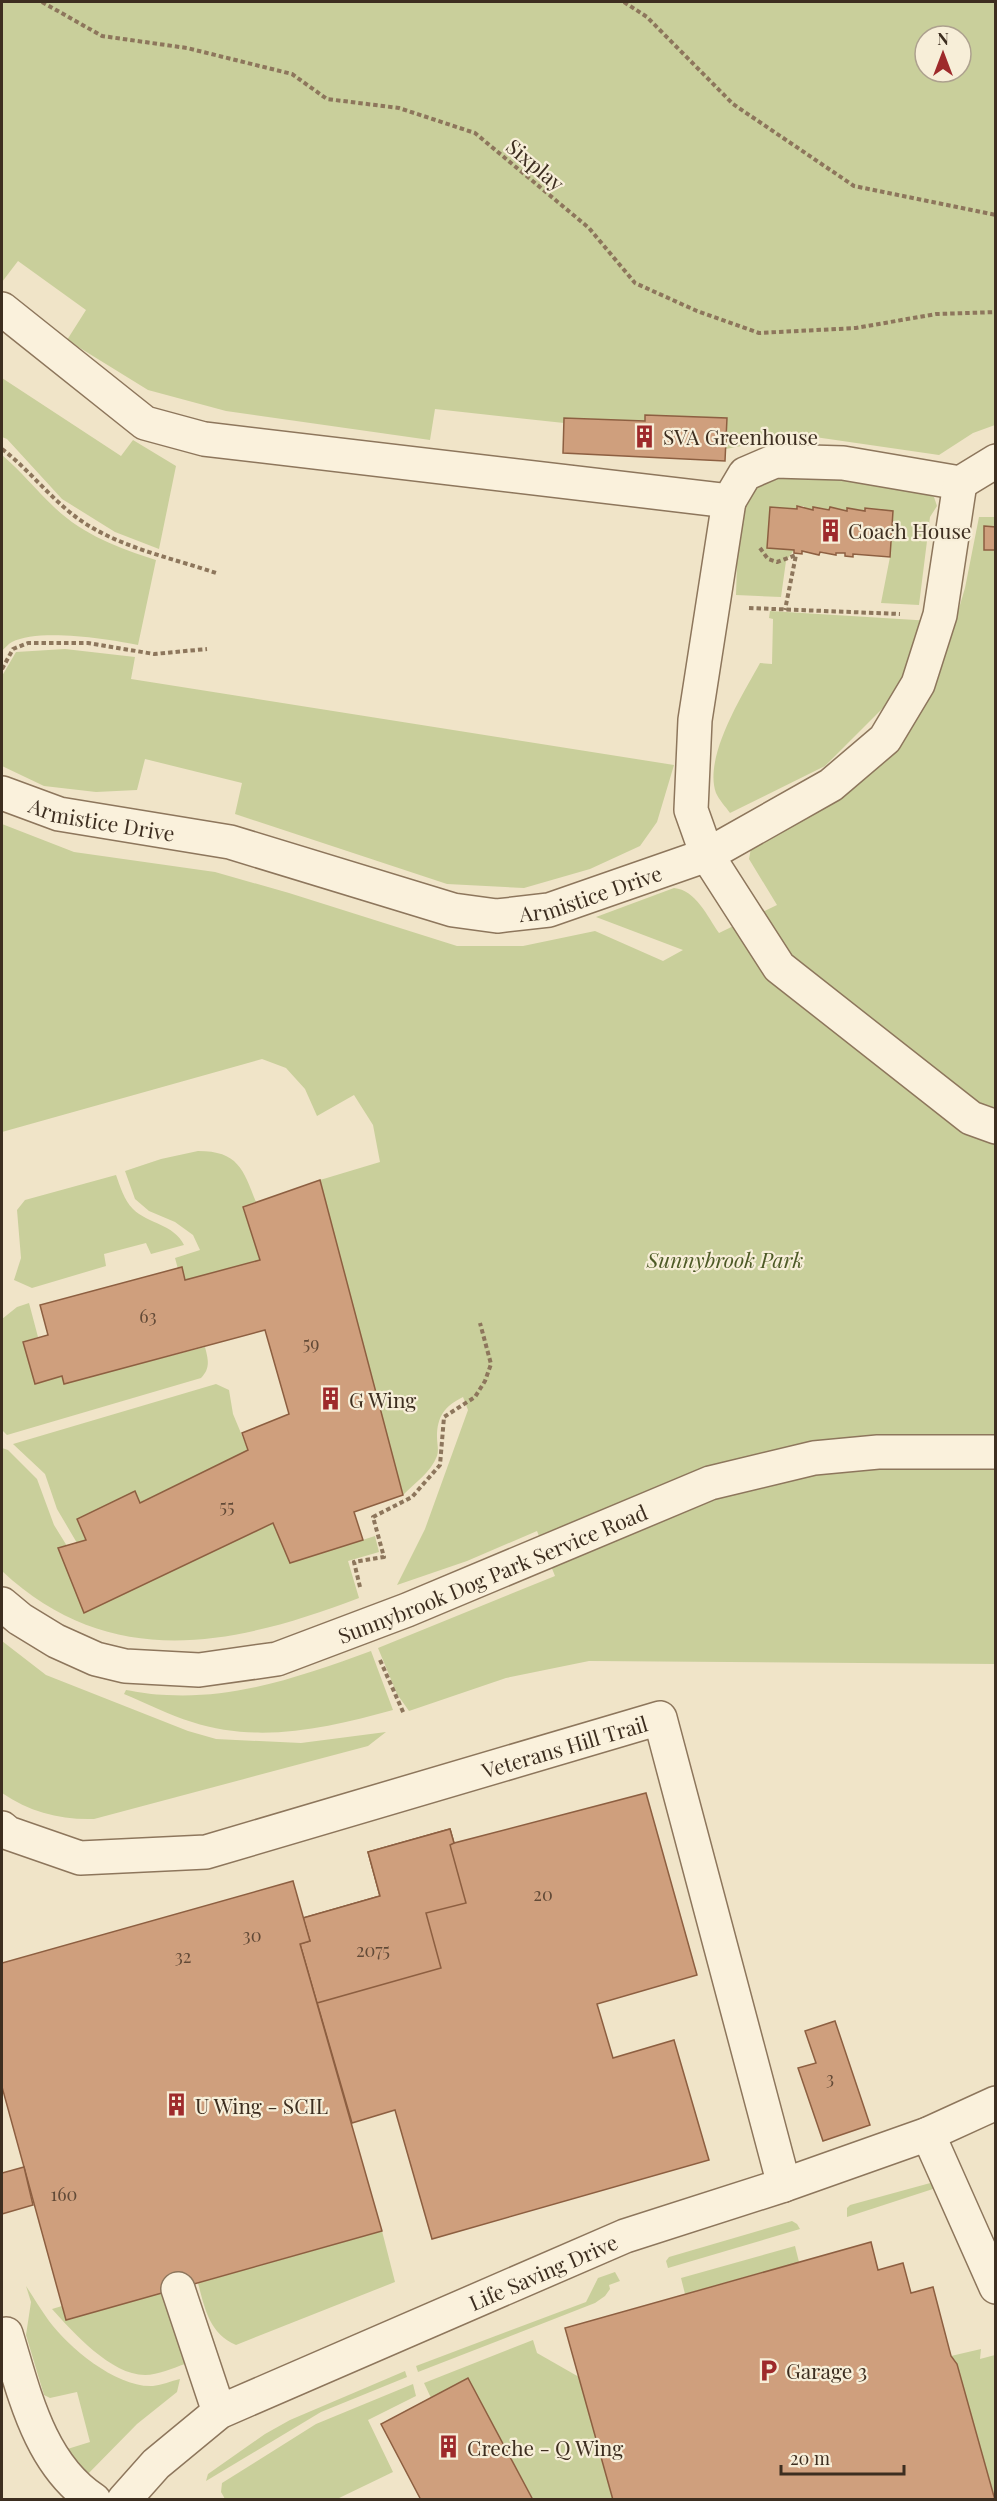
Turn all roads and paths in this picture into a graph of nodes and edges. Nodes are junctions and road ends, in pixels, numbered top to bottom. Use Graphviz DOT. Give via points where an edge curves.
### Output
graph roads {
  1 [pos="42,2"];
  2 [pos="624,2"];
  3 [pos="996,215"];
  4 [pos="2,309"];
  5 [pos="996,312"];
  6 [pos="2,448"];
  7 [pos="996,462"];
  8 [pos="960,483"];
  9 [pos="729,501"];
  10 [pos="758,545"];
  11 [pos="216,573"];
  12 [pos="712,606"];
  13 [pos="785,610"];
  14 [pos="940,615"];
  15 [pos="207,650"];
  16 [pos="2,669"];
  17 [pos="2,793"];
  18 [pos="707,855"];
  19 [pos="996,1127"];
  20 [pos="480,1323"];
  21 [pos="996,1452"];
  22 [pos="363,1597"];
  23 [pos="2,1604"];
  24 [pos="379,1657"];
  25 [pos="404,1714"];
  26 [pos="2,1828"];
  27 [pos="996,2103"];
  28 [pos="928,2134"];
  29 [pos="784,2185"];
  30 [pos="996,2287"];
  31 [pos="178,2289"];
  32 [pos="3,2333"];
  33 [pos="219,2412"];
  34 [pos="94,2499"];
  35 [pos="124,2499"];
  1 -- 5 [label="path, Sixplay" via="102,36 187,48 292,74 327,99 399,108 475,133 589,228 635,283 759,333 856,328 936,314"];
  2 -- 3 [label="path" via="647,17 733,104 854,186"];
  4 -- 9 [label="lane" via="145,423 204,439"];
  6 -- 11 [label="path" via="73,515 113,538"];
  7 -- 8 [label="lane"];
  8 -- 9 [label="lane" via="843,463 775,461 745,474"];
  8 -- 14 [label="lane, Armistice Drive"];
  9 -- 12 [label="lane"];
  10 -- 13 [label="path" via="768,559 777,562 796,555"];
  12 -- 13 [label="path"];
  12 -- 18 [label="lane" via="695,720 691,810"];
  13 -- 14 [label="path"];
  14 -- 18 [label="lane, Armistice Drive" via="918,684 885,739 831,785"];
  15 -- 16 [label="path" via="154,654 88,643 28,643 13,650"];
  17 -- 18 [label="lane, Armistice Drive" via="59,814 230,842 453,910 497,916 549,910"];
  18 -- 19 [label="lane" via="779,967 971,1118"];
  20 -- 22 [label="path" via="490,1364 485,1381 475,1397 444,1417 440,1465 411,1497 374,1517 384,1557 354,1562"];
  21 -- 23 [label="lane, Sunnybrook Dog Park Service Road" via="878,1452 814,1458 710,1483 370,1625 277,1659 199,1670 125,1666 96,1659 56,1641"];
  24 -- 25 [label="path"];
  26 -- 29 [label="lane, Veterans Hill Trail" via="80,1858 206,1852 660,1718"];
  27 -- 28 [label="lane, Life Saving Drive"];
  28 -- 29 [label="lane, Life Saving Drive"];
  28 -- 30 [label="lane"];
  29 -- 33 [label="lane, Life Saving Drive" via="625,2236"];
  31 -- 33 [label="lane"];
  32 -- 34 [label="lane" via="51,2456 81,2491"];
  33 -- 35 [label="lane, Life Saving Drive" via="156,2464"];
}
